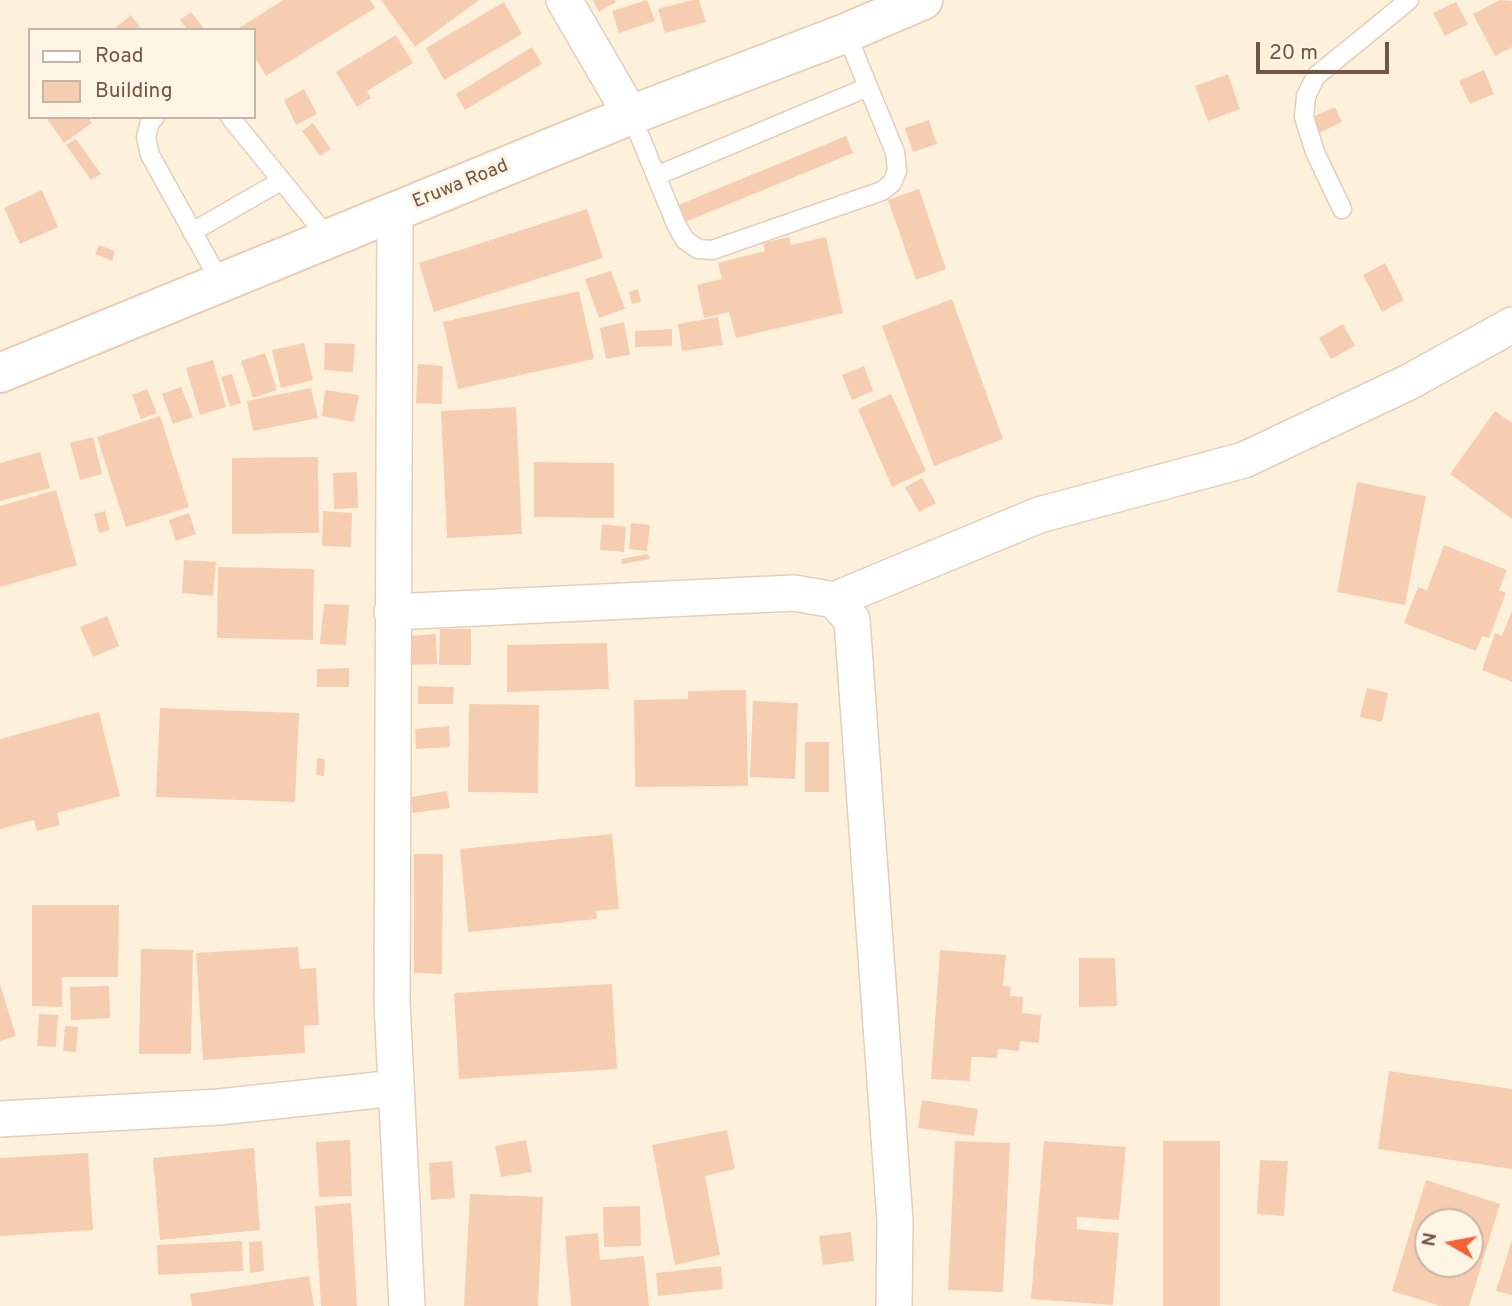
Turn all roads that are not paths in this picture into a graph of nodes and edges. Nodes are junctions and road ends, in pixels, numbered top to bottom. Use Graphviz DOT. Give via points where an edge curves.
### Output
graph roads {
  1 [pos="564,0"];
  2 [pos="923,0"];
  3 [pos="1409,0"];
  4 [pos="846,33"];
  5 [pos="869,87"];
  6 [pos="631,115"];
  7 [pos="153,119"];
  8 [pos="232,119"];
  9 [pos="656,176"];
  10 [pos="281,181"];
  11 [pos="1342,209"];
  12 [pos="395,212"];
  13 [pos="192,232"];
  14 [pos="329,239"];
  15 [pos="221,283"];
  16 [pos="1512,325"];
  17 [pos="0,373"];
  18 [pos="834,600"];
  19 [pos="393,612"];
  20 [pos="396,1087"];
  21 [pos="0,1119"];
  22 [pos="407,1306"];
  23 [pos="894,1306"];
  1 -- 6 [label="street"];
  2 -- 4 [label="main road, Eruwa Road"];
  3 -- 11 [label="lane" via="1316,76 1306,96 1304,117 1315,152"];
  4 -- 5 [label="lane"];
  4 -- 6 [label="main road, Eruwa Road"];
  5 -- 9 [label="lane"];
  5 -- 9 [label="lane" via="895,152 897,172 882,191 712,250 698,249 685,240"];
  6 -- 9 [label="lane"];
  6 -- 12 [label="main road, Eruwa Road"];
  7 -- 13 [label="lane" via="146,137 150,155"];
  8 -- 10 [label="lane"];
  10 -- 13 [label="lane"];
  10 -- 14 [label="lane"];
  12 -- 14 [label="main road, Eruwa Road"];
  12 -- 19 [label="street"];
  13 -- 15 [label="lane"];
  14 -- 15 [label="main road, Eruwa Road"];
  15 -- 17 [label="main road, Eruwa Road"];
  16 -- 18 [label="street" via="1409,382 1244,460 1039,515"];
  18 -- 19 [label="street" via="794,593"];
  18 -- 23 [label="street" via="852,620 858,683 895,1221"];
  19 -- 20 [label="street"];
  20 -- 21 [label="street" via="219,1107"];
  20 -- 22 [label="street"];
}
